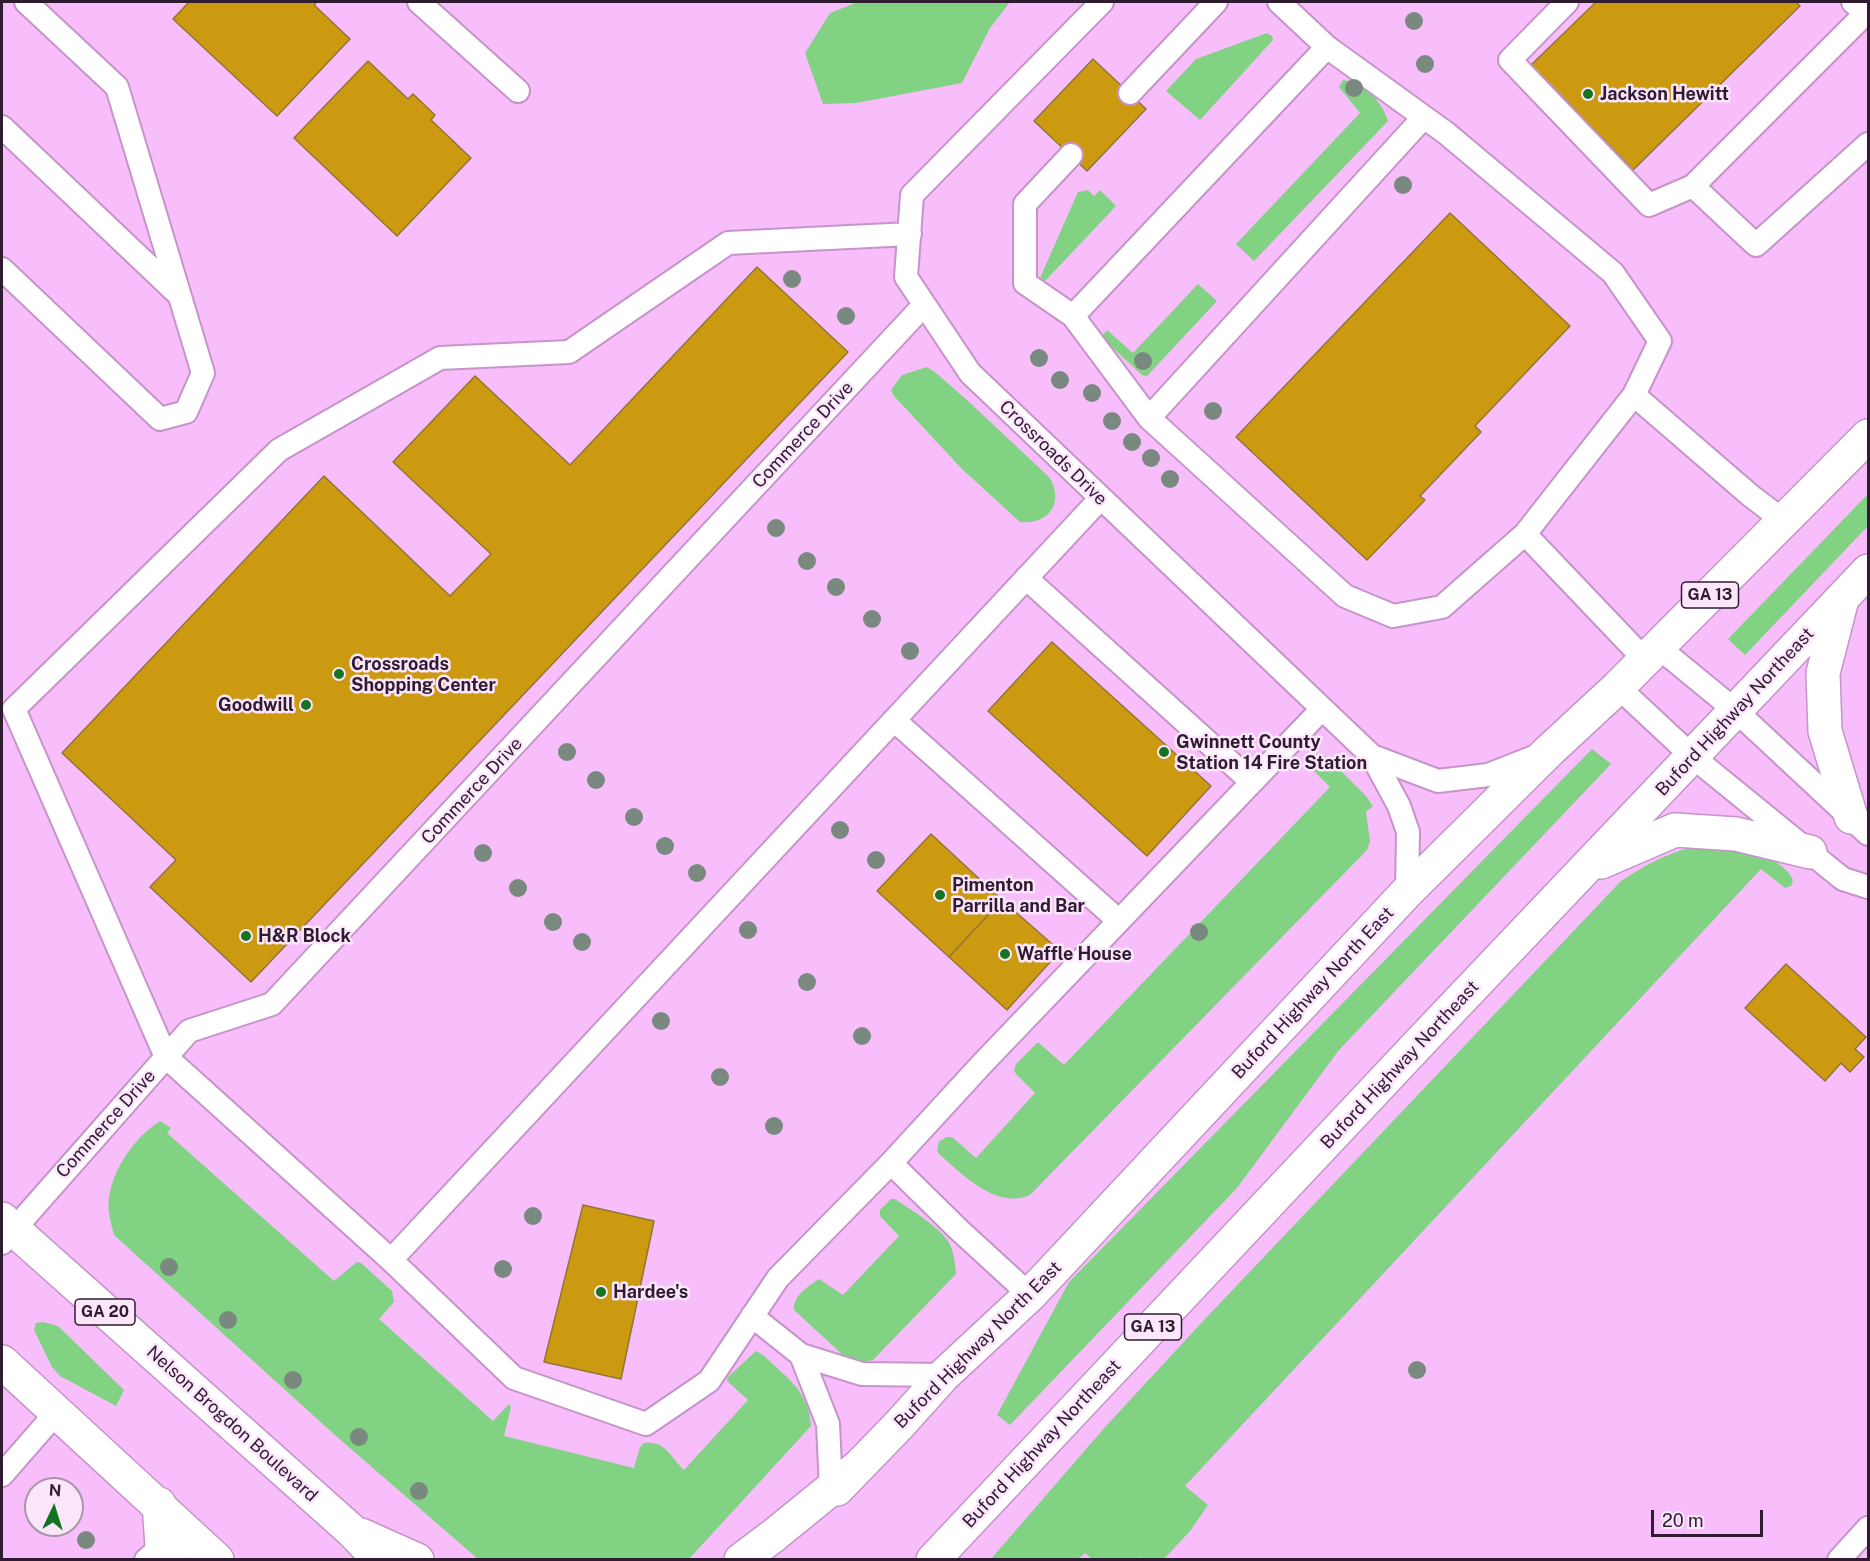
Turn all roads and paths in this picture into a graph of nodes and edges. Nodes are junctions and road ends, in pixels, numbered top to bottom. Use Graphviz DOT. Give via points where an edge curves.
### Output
graph roads {
  1 [pos="26,2"];
  2 [pos="419,2"];
  3 [pos="1102,2"];
  4 [pos="1216,2"];
  5 [pos="1279,2"];
  6 [pos="1567,2"];
  7 [pos="1863,10"];
  8 [pos="1326,47"];
  9 [pos="518,91"];
  10 [pos="1130,93"];
  11 [pos="1424,117"];
  12 [pos="2,127"];
  13 [pos="1869,144"];
  14 [pos="1071,155"];
  15 [pos="1693,186"];
  16 [pos="910,234"];
  17 [pos="2,269"];
  18 [pos="180,294"];
  19 [pos="924,305"];
  20 [pos="1073,316"];
  21 [pos="1634,395"];
  22 [pos="1149,418"];
  23 [pos="1869,436"];
  24 [pos="1101,498"];
  25 [pos="1784,520"];
  26 [pos="1525,534"];
  27 [pos="1869,571"];
  28 [pos="1026,578"];
  29 [pos="1841,600"];
  30 [pos="1651,653"];
  31 [pos="1618,687"];
  32 [pos="1322,709"];
  33 [pos="1736,711"];
  34 [pos="894,720"];
  35 [pos="1549,751"];
  36 [pos="1372,756"];
  37 [pos="1693,758"];
  38 [pos="1252,782"];
  39 [pos="1860,825"];
  40 [pos="1810,852"];
  41 [pos="1588,867"];
  42 [pos="1869,887"];
  43 [pos="1407,892"];
  44 [pos="1119,921"];
  45 [pos="166,1057"];
  46 [pos="891,1163"];
  47 [pos="5,1231"];
  48 [pos="391,1260"];
  49 [pos="1029,1296"];
  50 [pos="752,1316"];
  51 [pos="801,1355"];
  52 [pos="2,1362"];
  53 [pos="944,1375"];
  54 [pos="56,1413"];
  55 [pos="858,1467"];
  56 [pos="2,1475"];
  57 [pos="831,1490"];
  58 [pos="159,1504"];
  59 [pos="1869,1528"];
  60 [pos="352,1531"];
  61 [pos="160,1555"];
  62 [pos="217,1560"];
  63 [pos="381,1560"];
  64 [pos="417,1560"];
  65 [pos="741,1560"];
  66 [pos="768,1560"];
  67 [pos="933,1560"];
  68 [pos="1839,1560"];
  1 -- 18 [label="lane" via="117,87"];
  2 -- 9 [label="lane"];
  3 -- 16 [label="lane, Crossroads Drive" via="912,195"];
  4 -- 10 [label="lane"];
  5 -- 8 [label="lane"];
  6 -- 15 [label="lane" via="1510,60 1649,205"];
  7 -- 15 [label="lane"];
  8 -- 11 [label="lane"];
  8 -- 20 [label="lane"];
  11 -- 21 [label="lane" via="1613,273 1660,341"];
  11 -- 22 [label="lane"];
  12 -- 18 [label="lane"];
  13 -- 15 [label="lane" via="1756,245"];
  14 -- 20 [label="lane" via="1025,204 1025,283"];
  16 -- 19 [label="lane, Crossroads Drive" via="906,277"];
  16 -- 45 [label="lane" via="728,243 569,352 440,358 279,450 14,709"];
  17 -- 18 [label="lane" via="160,419 186,412 203,373"];
  19 -- 24 [label="lane, Crossroads Drive" via="970,373"];
  19 -- 45 [label="lane, Commerce Drive" via="272,1004 189,1031"];
  20 -- 22 [label="lane"];
  21 -- 25 [label="lane"];
  21 -- 26 [label="lane"];
  22 -- 26 [label="lane" via="1345,596 1393,616 1442,607"];
  23 -- 25 [label="main road, Buford Highway North East / GA 13"];
  24 -- 28 [label="lane"];
  24 -- 32 [label="lane, Crossroads Drive"];
  25 -- 30 [label="main road, Buford Highway North East / GA 13"];
  26 -- 30 [label="lane"];
  27 -- 29 [label="main road, Buford Highway Northeast / GA 13"];
  28 -- 34 [label="lane"];
  28 -- 38 [label="lane"];
  29 -- 33 [label="main road, Buford Highway Northeast / GA 13"];
  29 -- 39 [label="main road" via="1823,673 1825,731"];
  30 -- 31 [label="main road, Buford Highway North East / GA 13"];
  30 -- 33 [label="lane"];
  31 -- 35 [label="main road, Buford Highway North East / GA 13"];
  31 -- 37 [label="lane"];
  32 -- 36 [label="lane, Crossroads Drive"];
  32 -- 38 [label="lane"];
  33 -- 37 [label="main road, Buford Highway Northeast / GA 13"];
  33 -- 39 [label="lane"];
  34 -- 44 [label="lane"];
  34 -- 48 [label="lane"];
  35 -- 36 [label="lane" via="1488,775 1438,781"];
  35 -- 43 [label="main road, Buford Highway North East / GA 13"];
  36 -- 43 [label="lane, Crossroads Drive" via="1408,832"];
  37 -- 40 [label="lane"];
  37 -- 41 [label="main road, Buford Highway Northeast / GA 13"];
  38 -- 44 [label="lane"];
  40 -- 41 [label="main road" via="1736,834 1675,830"];
  40 -- 42 [label="lane" via="1844,879"];
  41 -- 67 [label="main road, Buford Highway Northeast / GA 13"];
  43 -- 49 [label="main road, Buford Highway North East / GA 13"];
  44 -- 46 [label="lane"];
  45 -- 47 [label="lane, Commerce Drive"];
  45 -- 48 [label="lane"];
  46 -- 49 [label="lane"];
  46 -- 50 [label="lane" via="778,1278"];
  47 -- 60 [label="main road, Nelson Brogdon Boulevard / GA 20"];
  48 -- 50 [label="lane" via="514,1378 646,1424 709,1381"];
  49 -- 53 [label="main road, Buford Highway North East / GA 13"];
  50 -- 51 [label="lane"];
  51 -- 53 [label="lane" via="862,1374"];
  51 -- 57 [label="lane" via="828,1424"];
  52 -- 54 [label="main road"];
  53 -- 55 [label="main road, Buford Highway North East / GA 13"];
  54 -- 56 [label="lane"];
  54 -- 58 [label="main road"];
  55 -- 57 [label="main road"];
  55 -- 66 [label="main road, Buford Highway North East / GA 13"];
  57 -- 65 [label="main road"];
  58 -- 61 [label="main road"];
  58 -- 62 [label="main road"];
  59 -- 68 [label="lane"];
  60 -- 63 [label="main road, Nelson Brogdon Boulevard / GA 20"];
  60 -- 64 [label="main road"];
}
